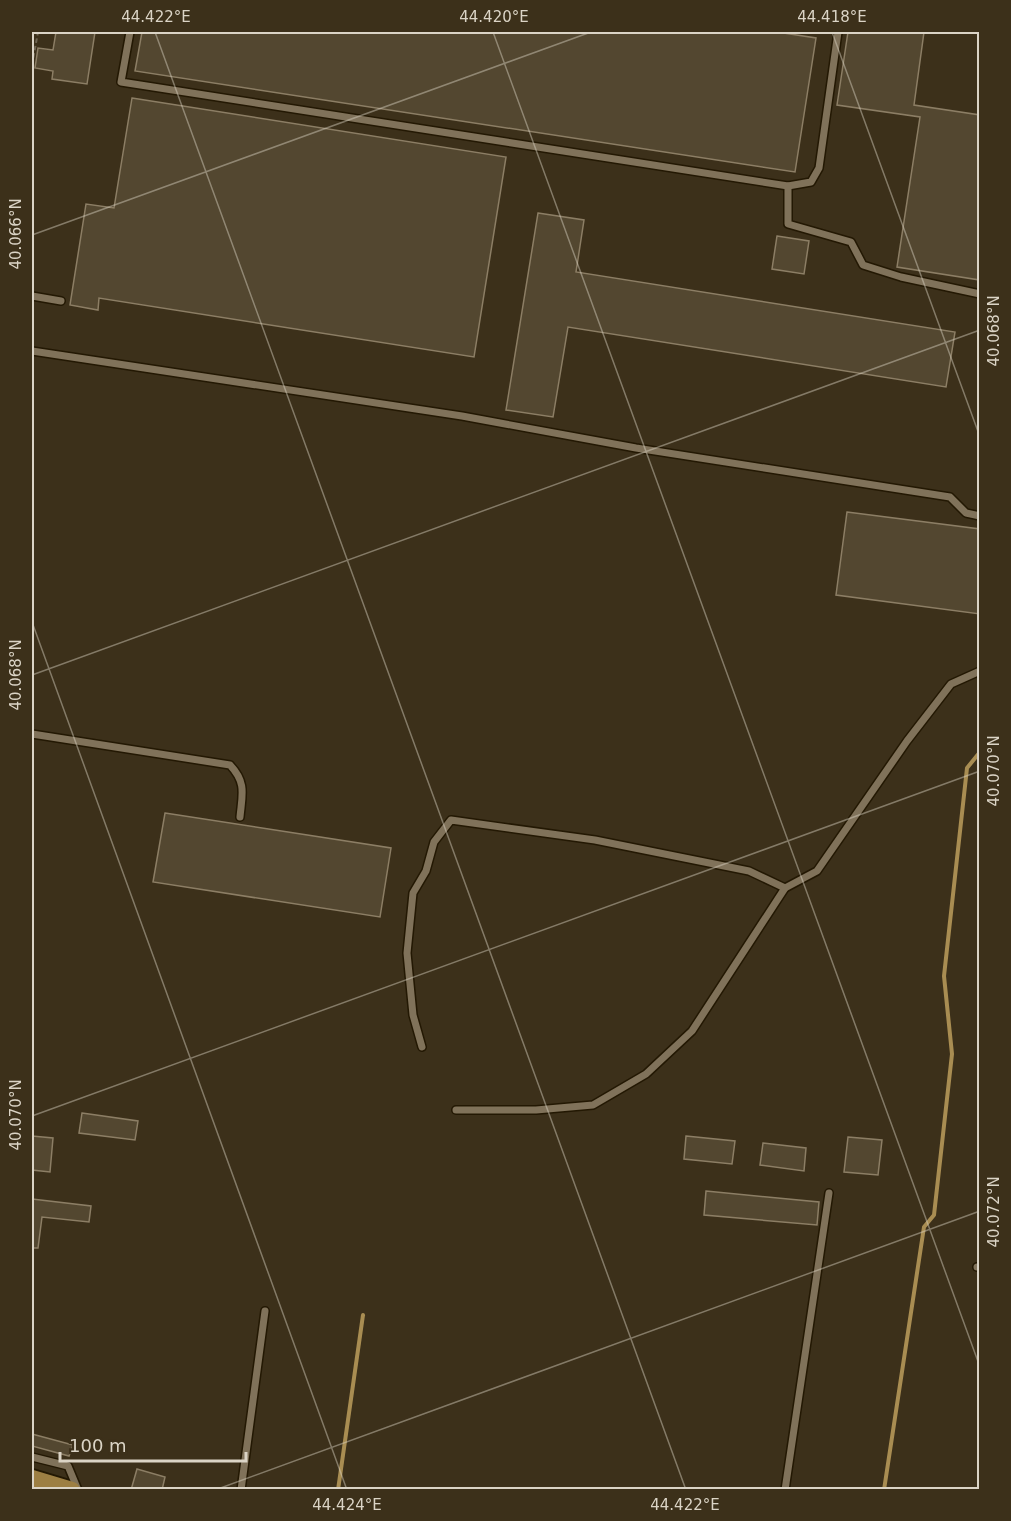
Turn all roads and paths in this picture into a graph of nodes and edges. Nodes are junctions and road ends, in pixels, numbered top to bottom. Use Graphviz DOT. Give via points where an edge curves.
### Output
graph roads {
  1 [pos="38,32"];
  2 [pos="130,32"];
  3 [pos="838,32"];
  4 [pos="32,65"];
  5 [pos="788,186"];
  6 [pos="980,294"];
  7 [pos="32,297"];
  8 [pos="61,301"];
  9 [pos="32,351"];
  10 [pos="980,516"];
  11 [pos="980,671"];
  12 [pos="32,734"];
  13 [pos="240,817"];
  14 [pos="785,888"];
  15 [pos="422,1047"];
  16 [pos="456,1110"];
  17 [pos="829,1193"];
  18 [pos="265,1311"];
  19 [pos="32,1456"];
  20 [pos="32,1478"];
  21 [pos="72,1490"];
  22 [pos="78,1490"];
  23 [pos="241,1490"];
  24 [pos="785,1490"];
  1 -- 4 [label="path"];
  2 -- 5 [label="lane" via="121,82"];
  3 -- 5 [label="lane" via="819,168 811,182"];
  5 -- 6 [label="lane" via="788,224 851,242 863,265"];
  7 -- 8 [label="lane"];
  9 -- 10 [label="lane" via="462,416 950,497 966,513"];
  11 -- 14 [label="lane" via="951,684 817,871"];
  12 -- 13 [label="lane" via="230,765 243,788"];
  14 -- 15 [label="lane" via="749,872 595,840 451,820 434,842 426,871 413,893 407,953 413,1015"];
  14 -- 16 [label="lane" via="692,1031 646,1074 593,1105"];
  17 -- 24 [label="lane"];
  18 -- 23 [label="lane"];
  19 -- 22 [label="lane" via="68,1466"];
  20 -- 21 [label="main road"];
}
